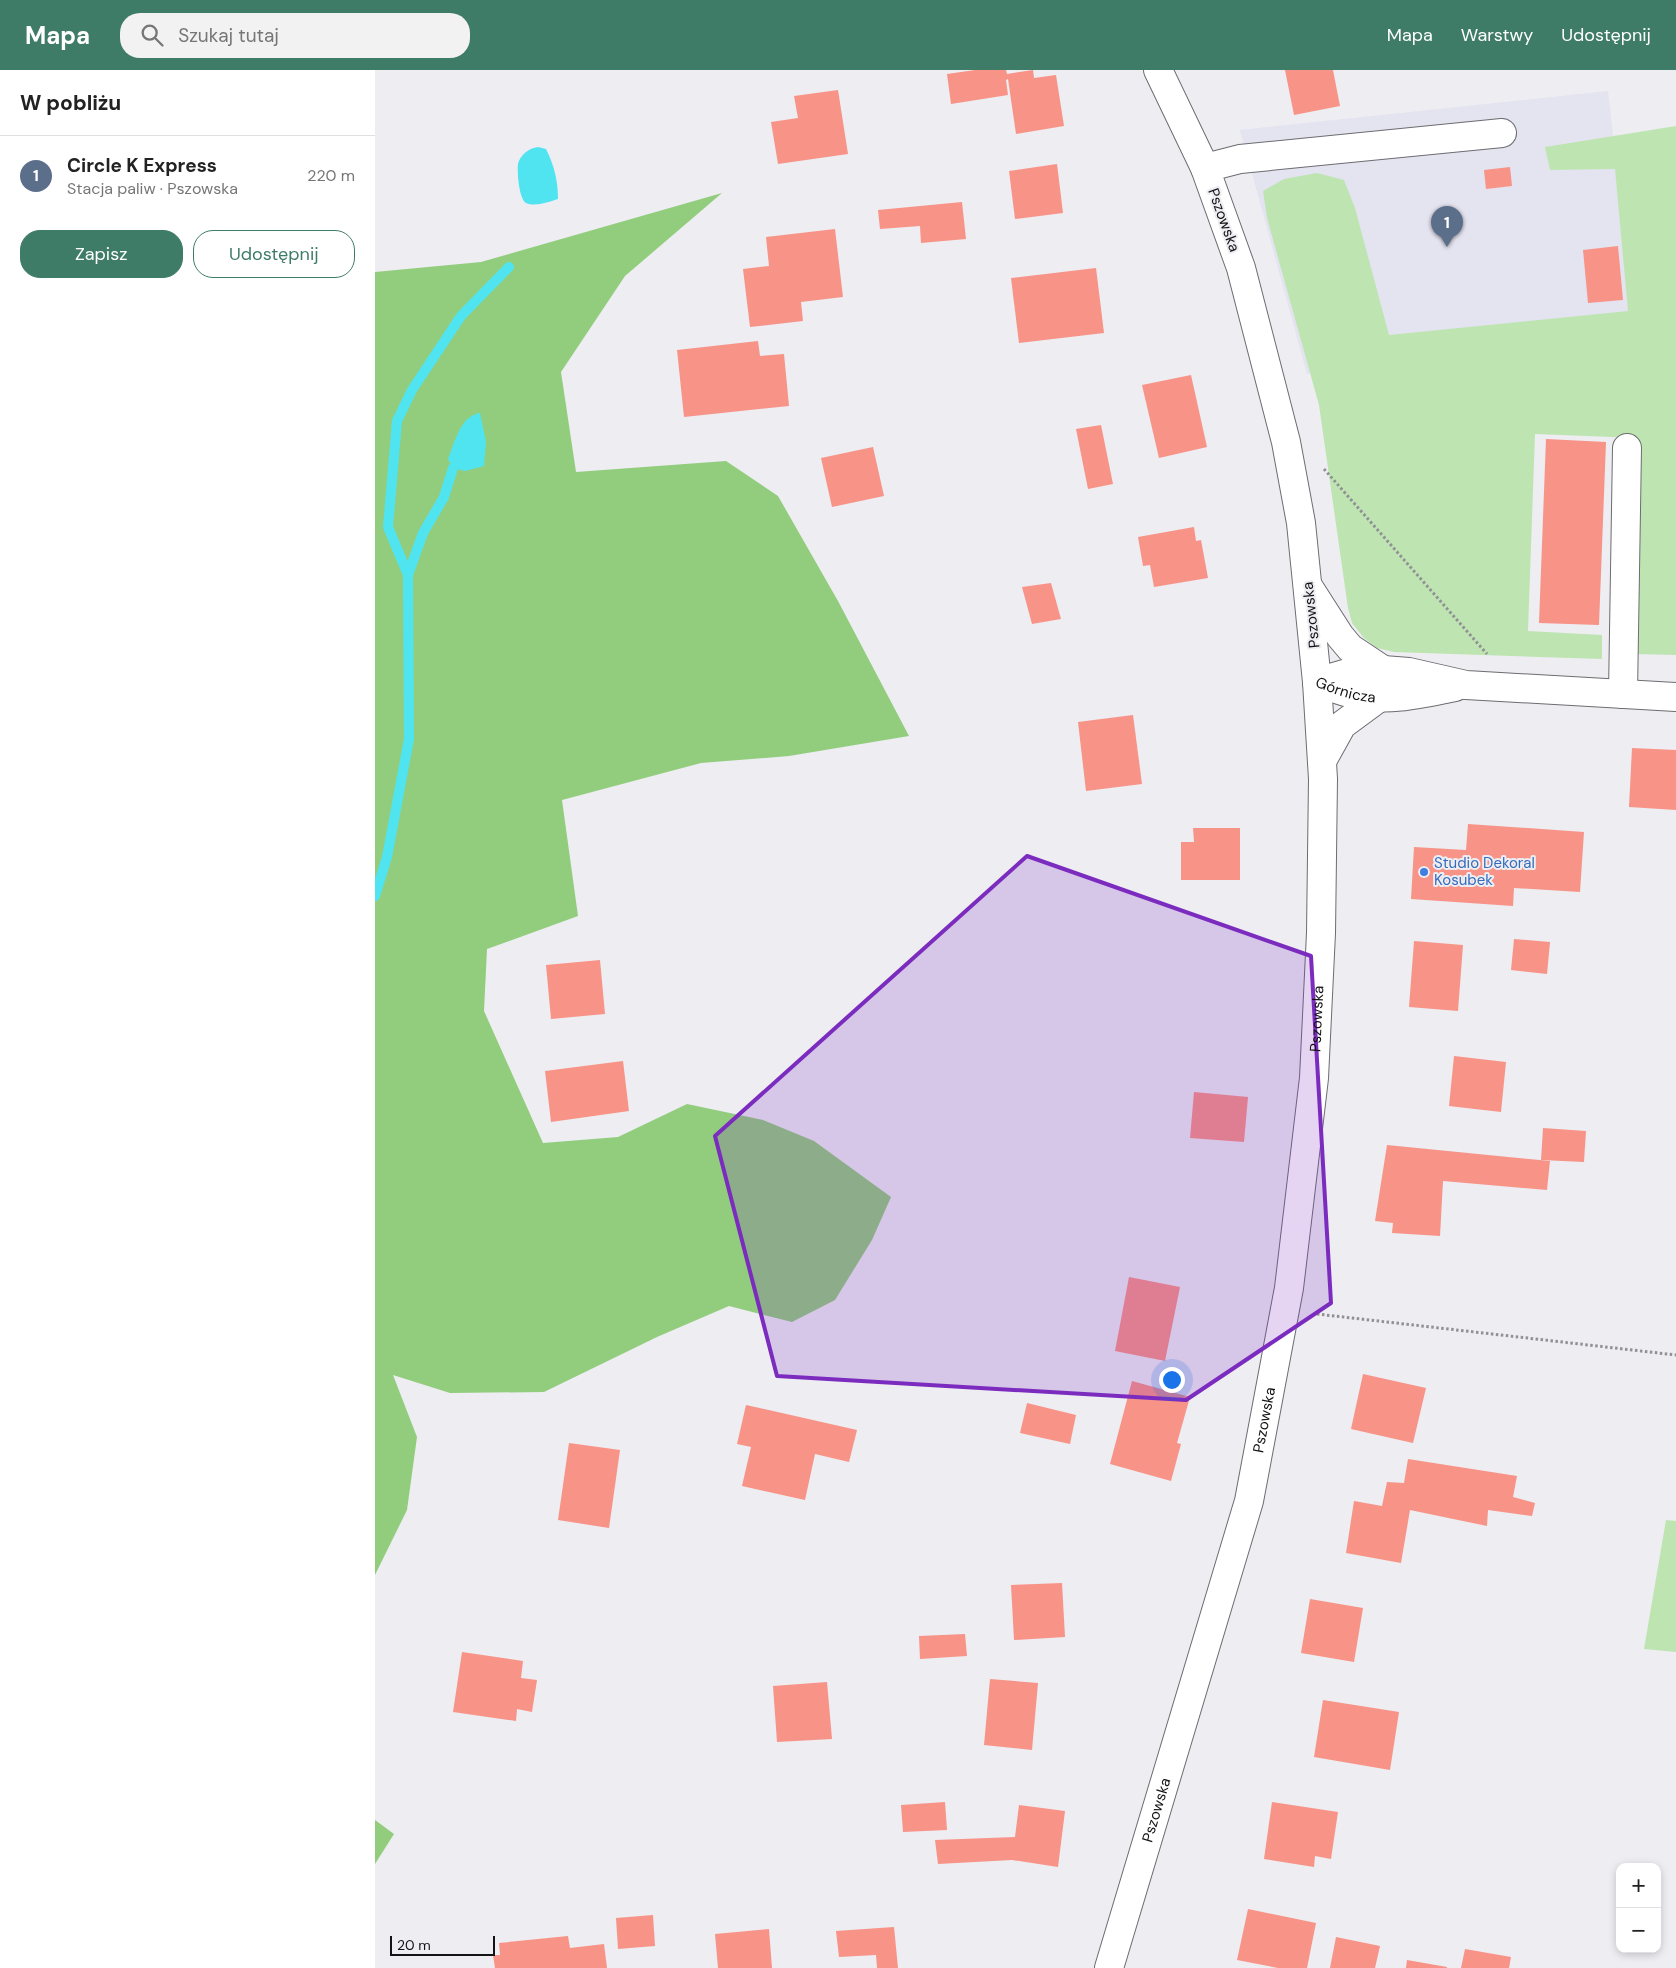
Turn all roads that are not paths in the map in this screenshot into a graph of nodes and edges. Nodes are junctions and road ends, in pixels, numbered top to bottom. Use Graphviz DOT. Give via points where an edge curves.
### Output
graph roads {
  1 [pos="1158,70"];
  2 [pos="1502,133"];
  3 [pos="1205,168"];
  4 [pos="1627,448"];
  5 [pos="1308,586"];
  6 [pos="1383,670"];
  7 [pos="1317,682"];
  8 [pos="1466,685"];
  9 [pos="1623,694"];
  10 [pos="1380,697"];
  11 [pos="1676,697"];
  12 [pos="1322,761"];
  13 [pos="1109,1968"];
  1 -- 3 [label="main road, Pszowska"];
  2 -- 3 [label="main road" via="1240,159"];
  3 -- 5 [label="main road, Pszowska" via="1241,268 1286,442 1301,523"];
  4 -- 9 [label="main road"];
  5 -- 6 [label="main road" via="1350,648"];
  5 -- 7 [label="main road, Pszowska"];
  6 -- 7 [label="main road, Górnicza" via="1358,670"];
  6 -- 8 [label="main road, Górnicza" via="1409,672"];
  7 -- 10 [label="main road, Górnicza" via="1359,696"];
  7 -- 12 [label="main road, Pszowska"];
  8 -- 9 [label="main road, Górnicza"];
  8 -- 10 [label="main road, Górnicza" via="1412,696"];
  9 -- 11 [label="main road, Górnicza"];
  10 -- 12 [label="main road" via="1342,725"];
  12 -- 13 [label="main road, Pszowska" via="1321,933 1314,1078 1289,1288 1249,1501"];
}
